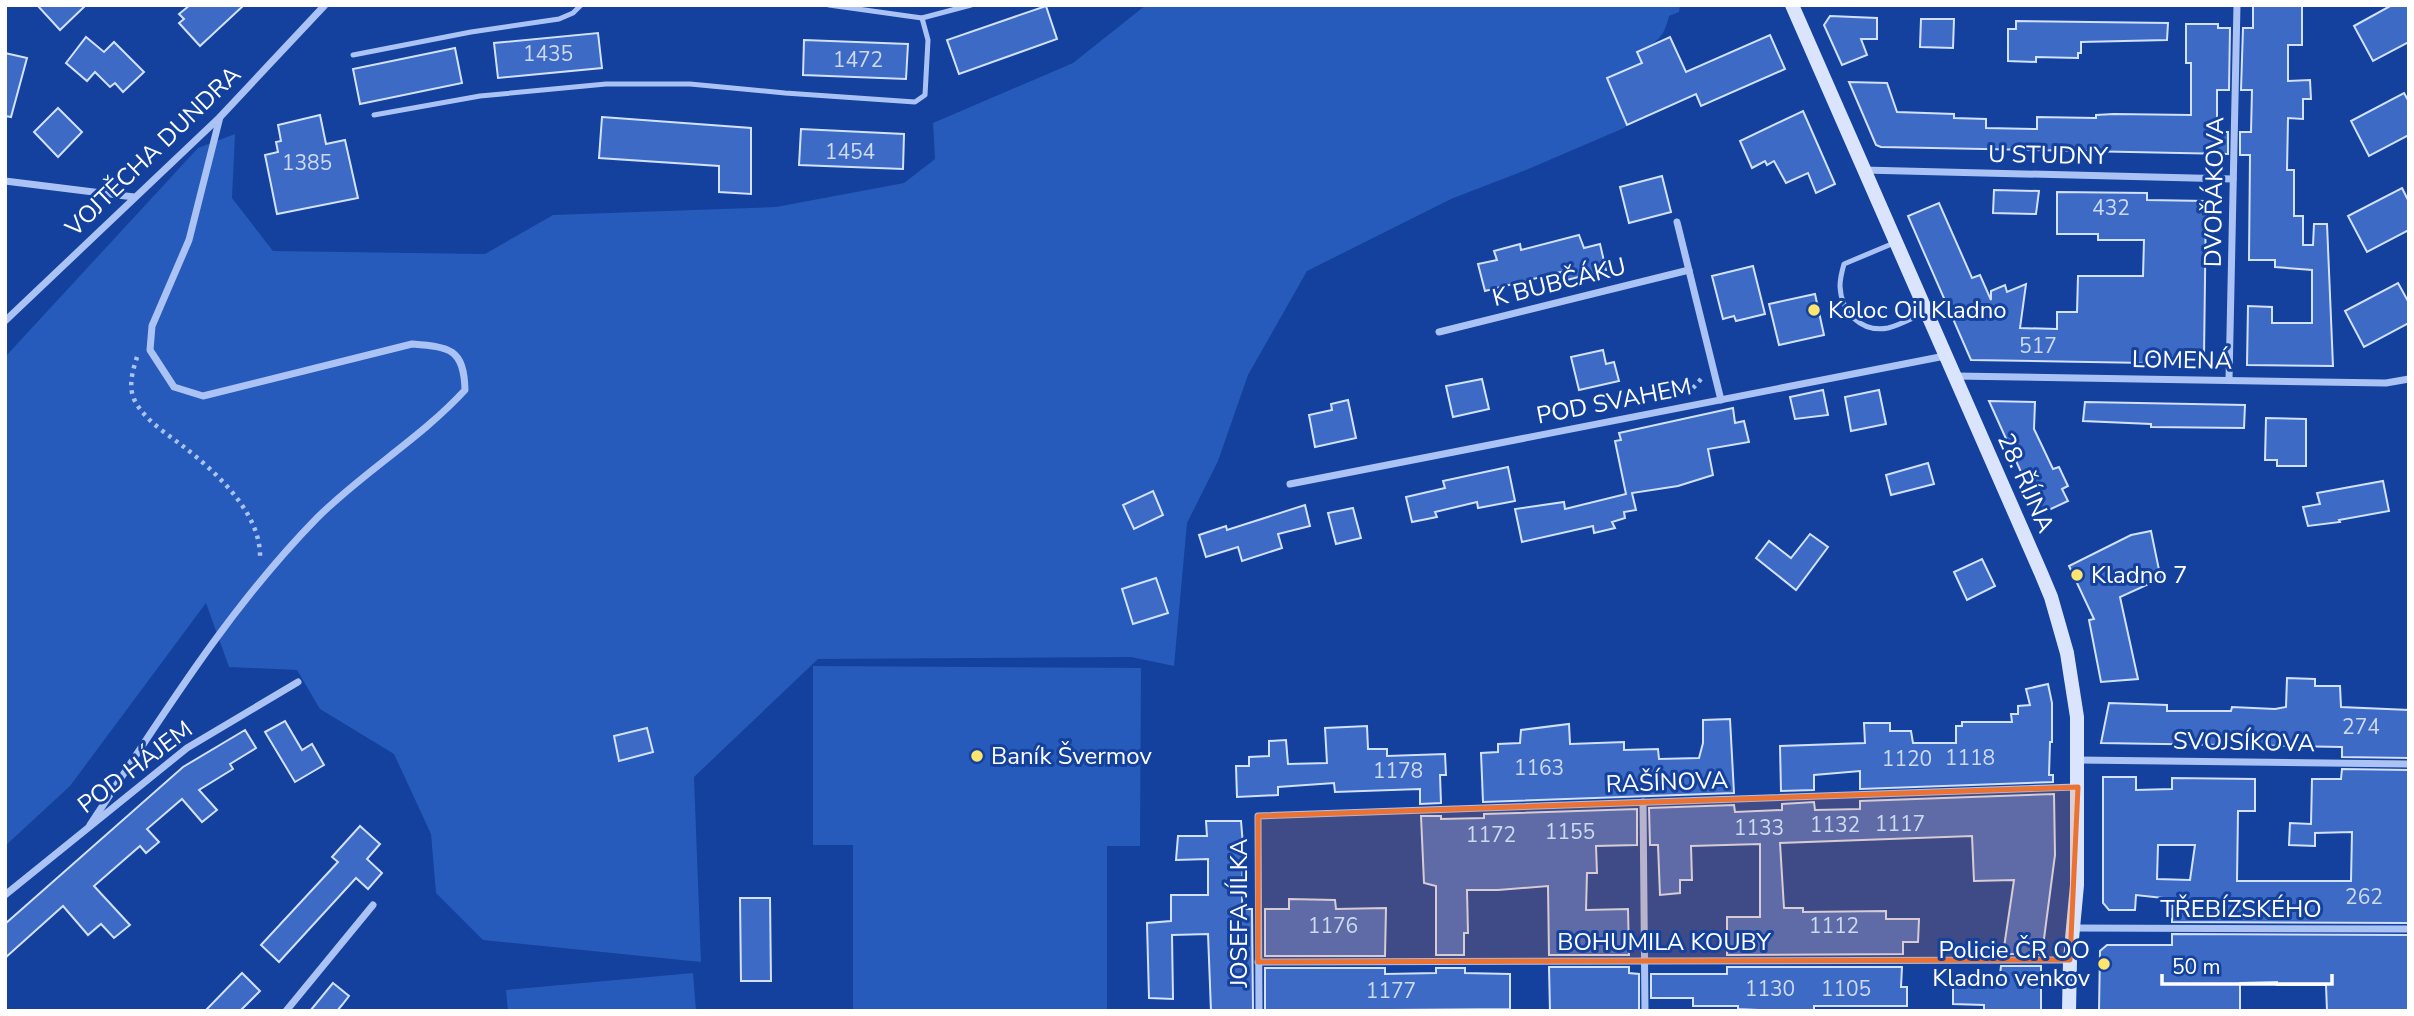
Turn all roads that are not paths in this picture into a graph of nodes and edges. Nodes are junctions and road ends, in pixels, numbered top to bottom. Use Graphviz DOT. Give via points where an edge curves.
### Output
graph roads {
  1 [pos="325,5"];
  2 [pos="581,5"];
  3 [pos="830,5"];
  4 [pos="971,5"];
  5 [pos="1791,5"];
  6 [pos="2237,5"];
  7 [pos="922,18"];
  8 [pos="353,55"];
  9 [pos="374,115"];
  10 [pos="220,117"];
  11 [pos="1862,170"];
  12 [pos="2233,179"];
  13 [pos="5,181"];
  14 [pos="134,197"];
  15 [pos="1677,222"];
  16 [pos="1894,243"];
  17 [pos="1689,270"];
  18 [pos="1925,313"];
  19 [pos="5,321"];
  20 [pos="1439,332"];
  21 [pos="1945,356"];
  22 [pos="1954,376"];
  23 [pos="2409,379"];
  24 [pos="2229,380"];
  25 [pos="1721,400"];
  26 [pos="1290,484"];
  27 [pos="298,682"];
  28 [pos="2078,760"];
  29 [pos="2409,764"];
  30 [pos="2078,787"];
  31 [pos="1643,802"];
  32 [pos="1258,816"];
  33 [pos="90,825"];
  34 [pos="5,895"];
  35 [pos="373,905"];
  36 [pos="2073,928"];
  37 [pos="2409,929"];
  38 [pos="2070,960"];
  39 [pos="1645,961"];
  40 [pos="1258,962"];
  41 [pos="286,1011"];
  42 [pos="1259,1011"];
  43 [pos="1645,1011"];
  44 [pos="2069,1011"];
  1 -- 10 [label="street, VOJTĚCHA DUNDRA"];
  2 -- 8 [label="lane" via="559,19"];
  3 -- 7 [label="lane"];
  4 -- 7 [label="lane"];
  5 -- 11 [label="main road, 28. ŘÍJNA"];
  6 -- 12 [label="street, DVOŘÁKOVA"];
  7 -- 9 [label="lane" via="928,40 925,95 915,102 690,84 606,84 481,96"];
  10 -- 14 [label="street, VOJTĚCHA DUNDRA"];
  10 -- 33 [label="street" via="189,240 152,326 150,350 174,387 203,396 412,344 440,346 455,354 465,368 465,390 344,492 259,581 205,651"];
  11 -- 12 [label="street, U STUDNY"];
  11 -- 16 [label="main road, 28. ŘÍJNA"];
  12 -- 24 [label="street, DVOŘÁKOVA"];
  13 -- 14 [label="street"];
  14 -- 19 [label="street, VOJTĚCHA DUNDRA"];
  15 -- 17 [label="street"];
  16 -- 18 [label="main road, 28. ŘÍJNA"];
  16 -- 18 [label="lane" via="1844,264 1843,304 1869,328 1888,328"];
  17 -- 20 [label="street, K BUBČÁKU"];
  17 -- 25 [label="street"];
  18 -- 21 [label="main road, 28. ŘÍJNA"];
  21 -- 22 [label="main road, 28. ŘÍJNA"];
  21 -- 25 [label="street, POD SVAHEM"];
  22 -- 24 [label="street, LOMENÁ"];
  22 -- 28 [label="main road, 28. ŘÍJNA" via="2059,622 2073,684"];
  23 -- 24 [label="street, LOMENÁ" via="2386,383"];
  25 -- 26 [label="street, POD SVAHEM"];
  27 -- 33 [label="street, POD HÁJEM" via="187,748"];
  28 -- 29 [label="street, SVOJSÍKOVA"];
  28 -- 30 [label="main road, 28. ŘÍJNA"];
  30 -- 31 [label="street, RAŠÍNOVA"];
  30 -- 36 [label="main road, 28. ŘÍJNA"];
  31 -- 32 [label="street, RAŠÍNOVA"];
  31 -- 39 [label="street"];
  32 -- 40 [label="street, JOSEFA JÍLKA"];
  33 -- 34 [label="street, POD HÁJEM"];
  35 -- 41 [label="street"];
  36 -- 37 [label="street, TŘEBÍZSKÉHO"];
  36 -- 38 [label="main road, 28. ŘÍJNA"];
  38 -- 39 [label="street, BOHUMILA KOUBY"];
  38 -- 44 [label="main road, 28. ŘÍJNA"];
  39 -- 40 [label="street, BOHUMILA KOUBY"];
  39 -- 43 [label="street"];
  40 -- 42 [label="street, JOSEFA JÍLKA"];
}
